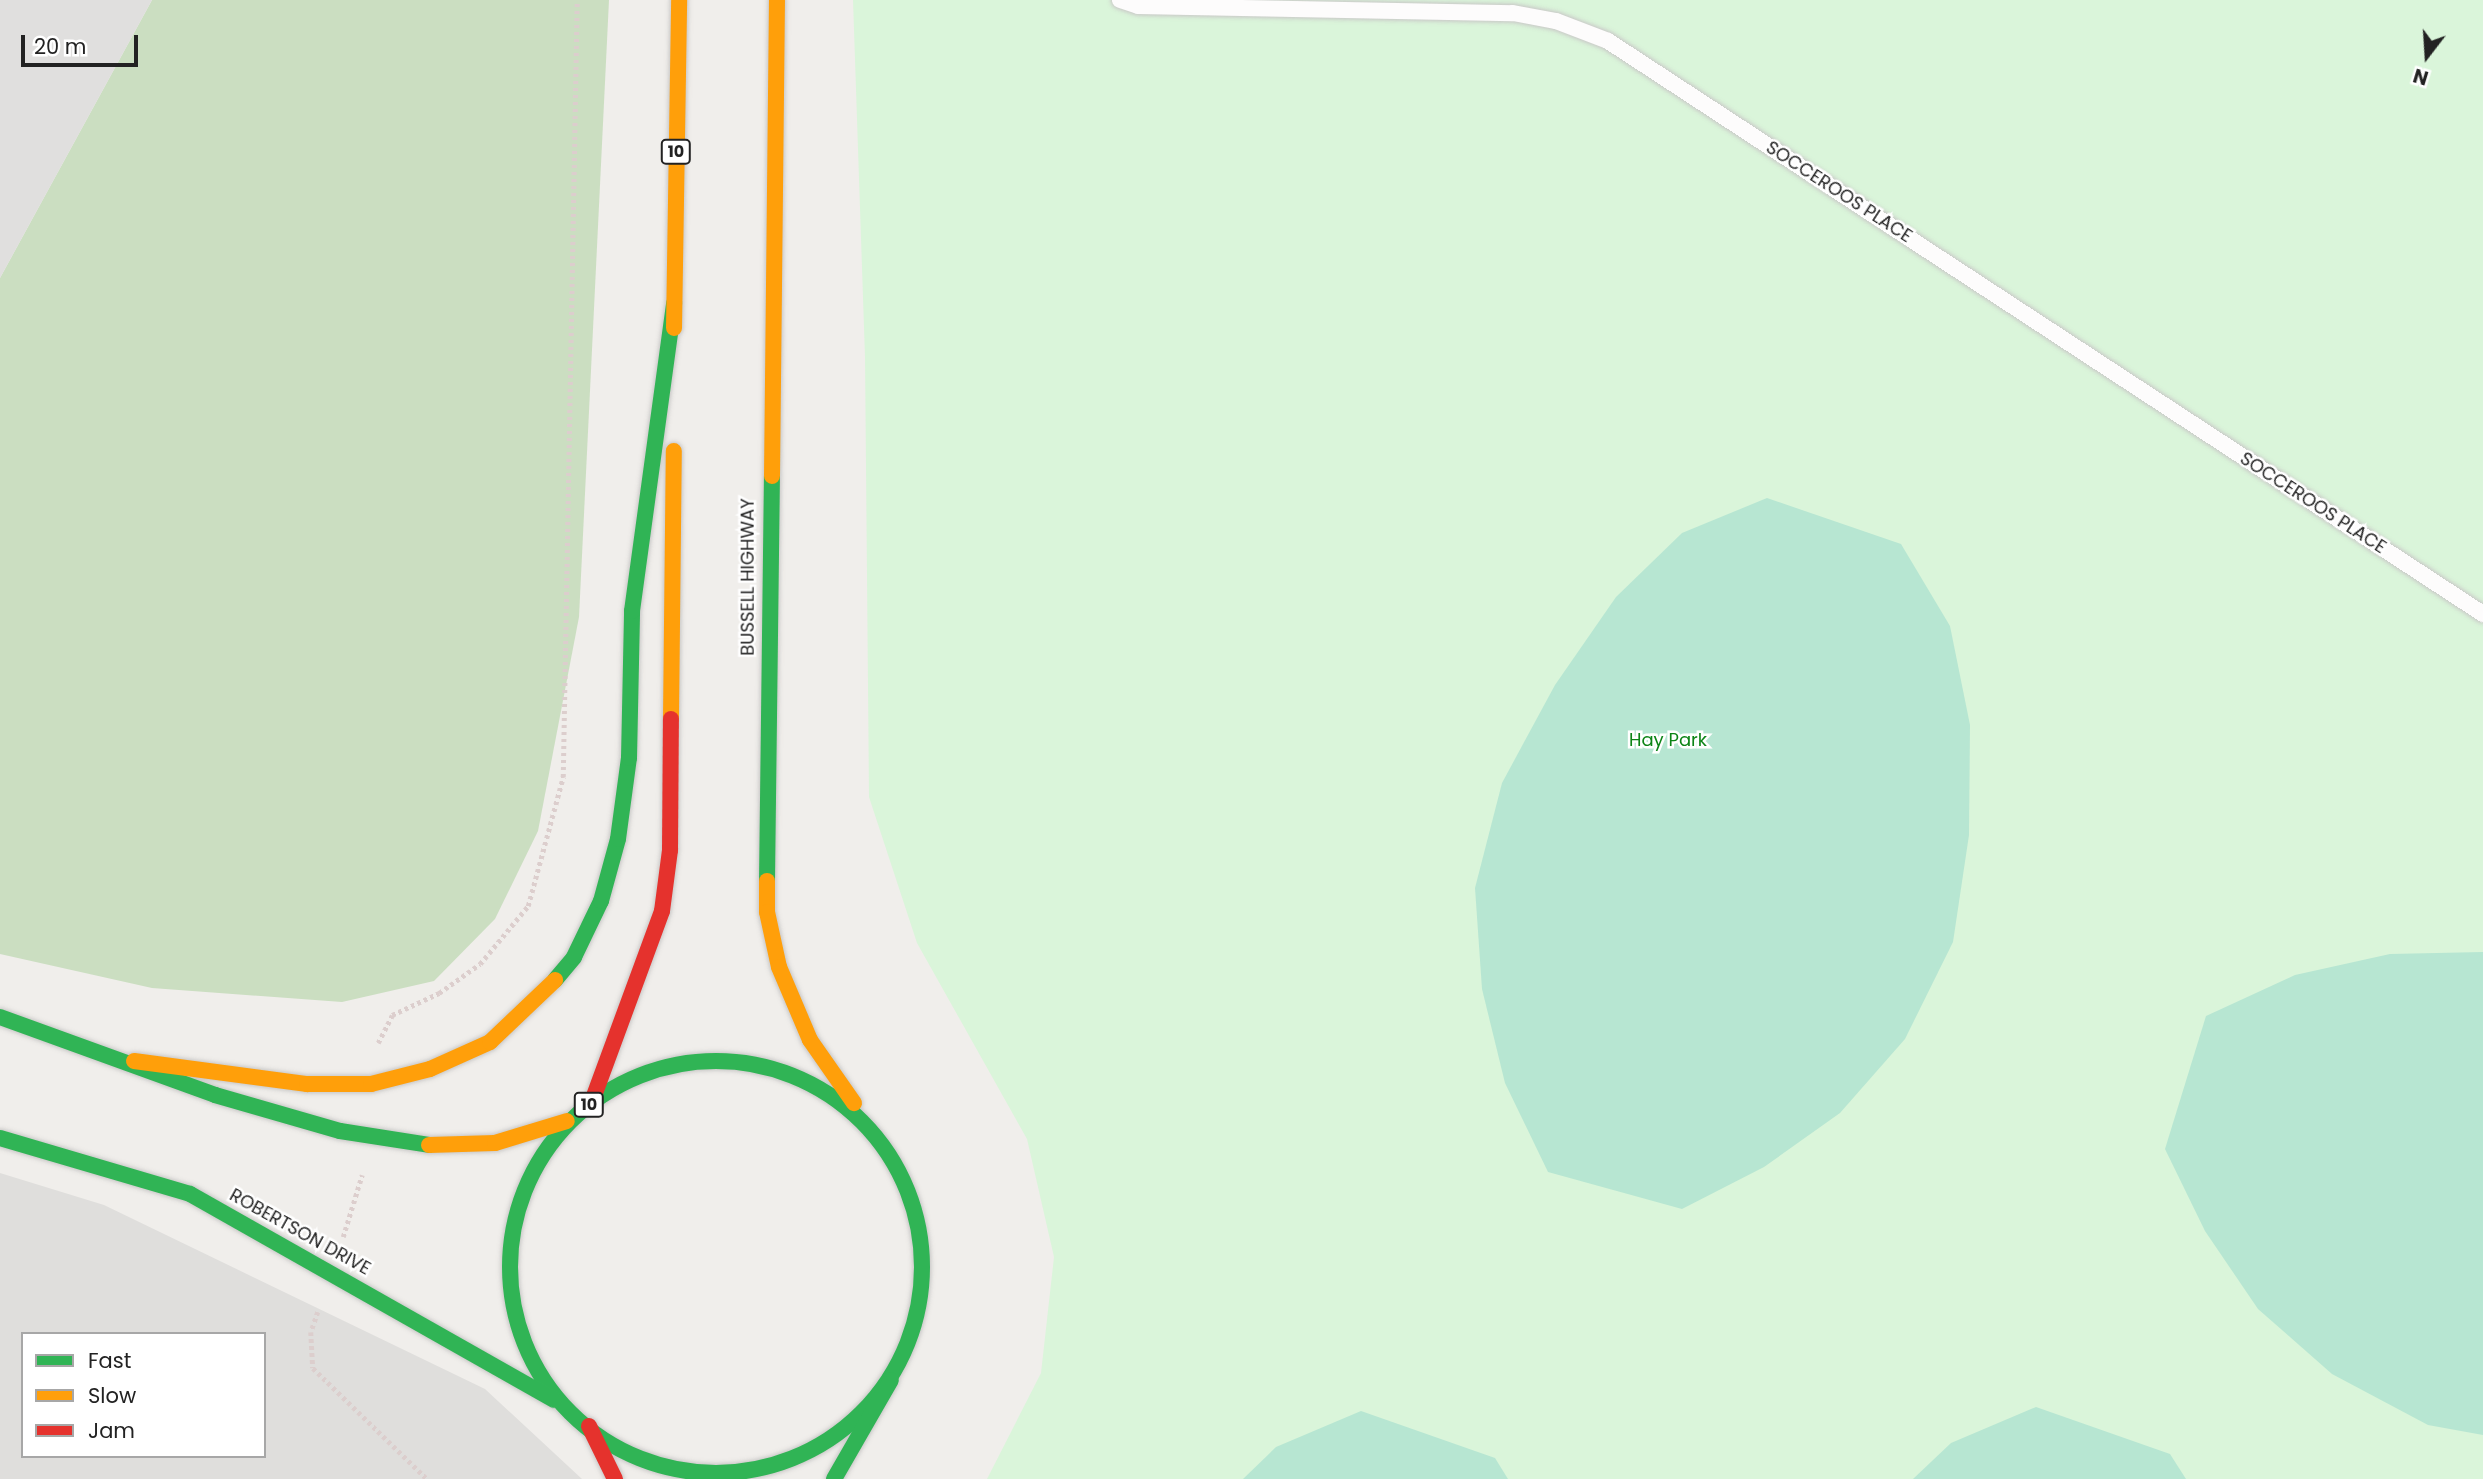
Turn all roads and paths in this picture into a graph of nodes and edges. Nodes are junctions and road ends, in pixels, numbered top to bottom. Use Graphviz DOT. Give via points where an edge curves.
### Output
graph roads {
  1 [pos="577,0"];
  2 [pos="679,0"];
  3 [pos="777,0"];
  4 [pos="1120,0"];
  5 [pos="674,303"];
  6 [pos="2483,614"];
  7 [pos="0,1017"];
  8 [pos="134,1061"];
  9 [pos="371,1084"];
  10 [pos="591,1104"];
  11 [pos="567,1122"];
  12 [pos="871,1128"];
  13 [pos="374,1137"];
  14 [pos="0,1138"];
  15 [pos="332,1272"];
  16 [pos="891,1380"];
  17 [pos="562,1404"];
  18 [pos="589,1426"];
  19 [pos="427,1479"];
  20 [pos="615,1479"];
  21 [pos="834,1479"];
  1 -- 9 [label="path" via="563,777 528,906 480,964 439,993 392,1015 380,1034"];
  2 -- 5 [label="main road, 10"];
  3 -- 12 [label="main road, BUSSELL HIGHWAY / 10" via="767,912 779,967 810,1040"];
  4 -- 6 [label="lane, SOCCEROOS PLACE" via="1138,6 1513,13 1556,21 1608,41"];
  5 -- 9 [label="main road, 10" via="632,611 629,758 618,839 601,901 574,957 537,1002 490,1042 430,1069"];
  5 -- 10 [label="main road, 10" via="670,850 662,911 644,971"];
  7 -- 8 [label="main road, 10"];
  8 -- 9 [label="main road, 10" via="307,1084"];
  8 -- 13 [label="main road, 10" via="215,1095"];
  10 -- 11 [label="main road, 10"];
  10 -- 12 [label="main road, 10" via="622,1082 687,1062 754,1063 818,1086"];
  11 -- 13 [label="main road, 10" via="495,1143 419,1145"];
  11 -- 17 [label="main road, 10" via="531,1172 511,1243 510,1293 528,1352"];
  12 -- 16 [label="main road, 10" via="908,1185 924,1251 918,1318"];
  13 -- 15 [label="path"];
  14 -- 15 [label="main road, ROBERTSON DRIVE / 10" via="190,1194"];
  15 -- 17 [label="main road, ROBERTSON DRIVE / 10"];
  15 -- 19 [label="path" via="311,1332 313,1368"];
  16 -- 18 [label="main road, 10" via="845,1429 791,1460 730,1473 667,1468 610,1444"];
  16 -- 21 [label="main road"];
  17 -- 18 [label="main road, 10"];
  18 -- 20 [label="main road"];
}
